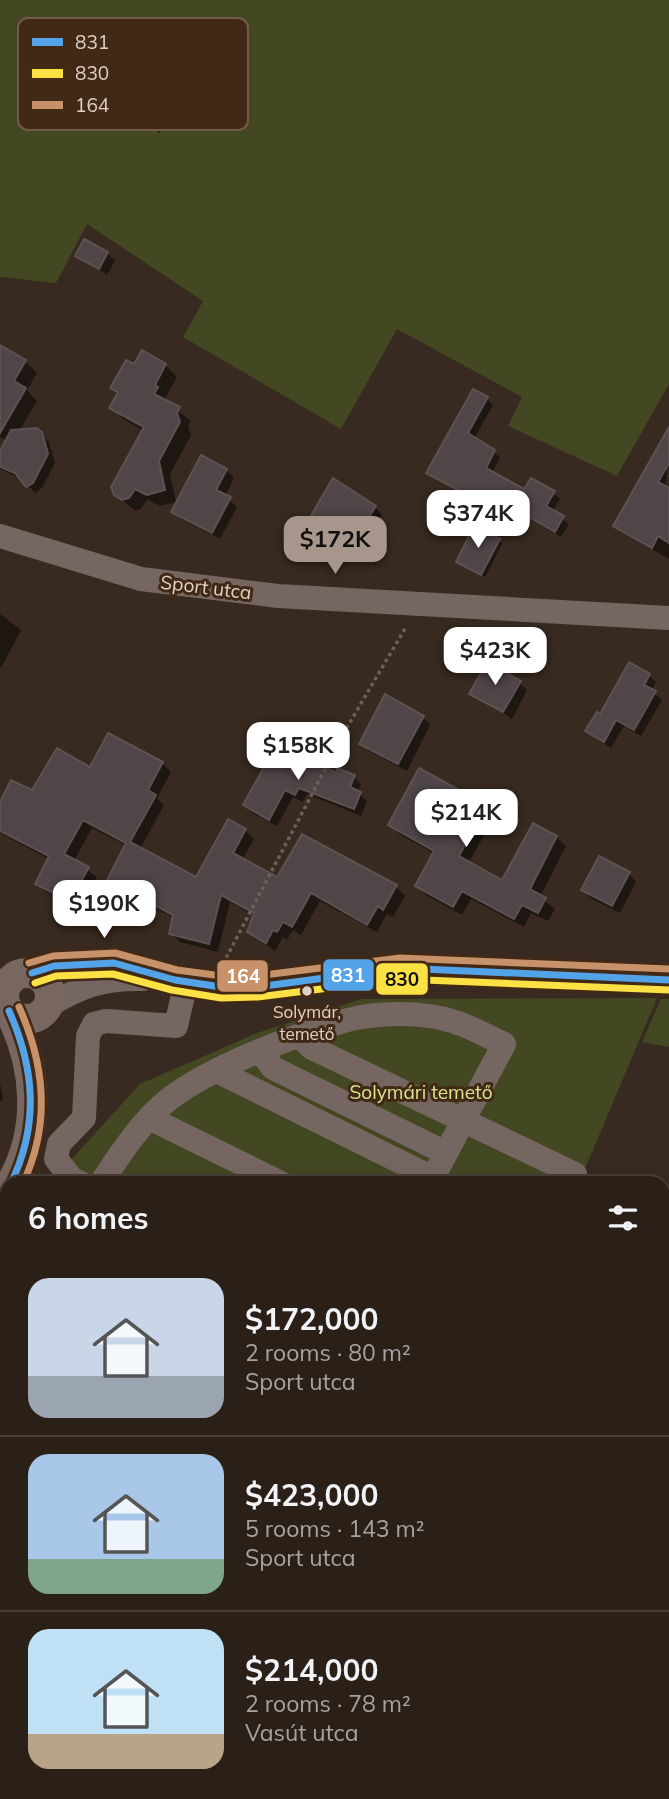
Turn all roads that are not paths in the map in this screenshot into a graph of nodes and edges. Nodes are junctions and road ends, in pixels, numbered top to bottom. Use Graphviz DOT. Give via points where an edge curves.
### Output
graph roads {
  1 [pos="0,536"];
  2 [pos="669,618"];
  3 [pos="17,971"];
  4 [pos="669,980"];
  5 [pos="181,981"];
  6 [pos="5,1003"];
  7 [pos="44,1010"];
  8 [pos="300,1037"];
  9 [pos="261,1052"];
  10 [pos="217,1072"];
  11 [pos="31,1081"];
  12 [pos="149,1118"];
  13 [pos="464,1121"];
  14 [pos="446,1153"];
  15 [pos="575,1174"];
  16 [pos="14,1176"];
  17 [pos="70,1176"];
  18 [pos="106,1176"];
  19 [pos="267,1176"];
  20 [pos="423,1176"];
  21 [pos="433,1176"];
  1 -- 2 [label="street, Sport utca" via="141,579 278,596"];
  3 -- 5 [label="street" via="114,963"];
  3 -- 6 [label="main road" via="5,989"];
  3 -- 7 [label="main road" via="48,985"];
  4 -- 5 [label="street" via="400,968 257,987"];
  5 -- 7 [label="street" via="119,979 83,985"];
  5 -- 17 [label="street" via="176,1026 94,1024 88,1036 84,1118 59,1144 57,1160"];
  6 -- 7 [label="main road" via="19,1018"];
  6 -- 11 [label="main road" via="22,1036"];
  7 -- 11 [label="main road"];
  8 -- 9 [label="street"];
  8 -- 13 [label="street" via="312,1048"];
  8 -- 13 [label="street" via="345,1020 422,1016 454,1021 504,1044"];
  9 -- 10 [label="street"];
  9 -- 14 [label="street" via="273,1068"];
  10 -- 12 [label="street" via="168,1100"];
  10 -- 20 [label="street"];
  11 -- 16 [label="main road" via="30,1131"];
  12 -- 18 [label="street"];
  12 -- 19 [label="street"];
  13 -- 14 [label="street"];
  13 -- 15 [label="street"];
  14 -- 21 [label="street"];
}
